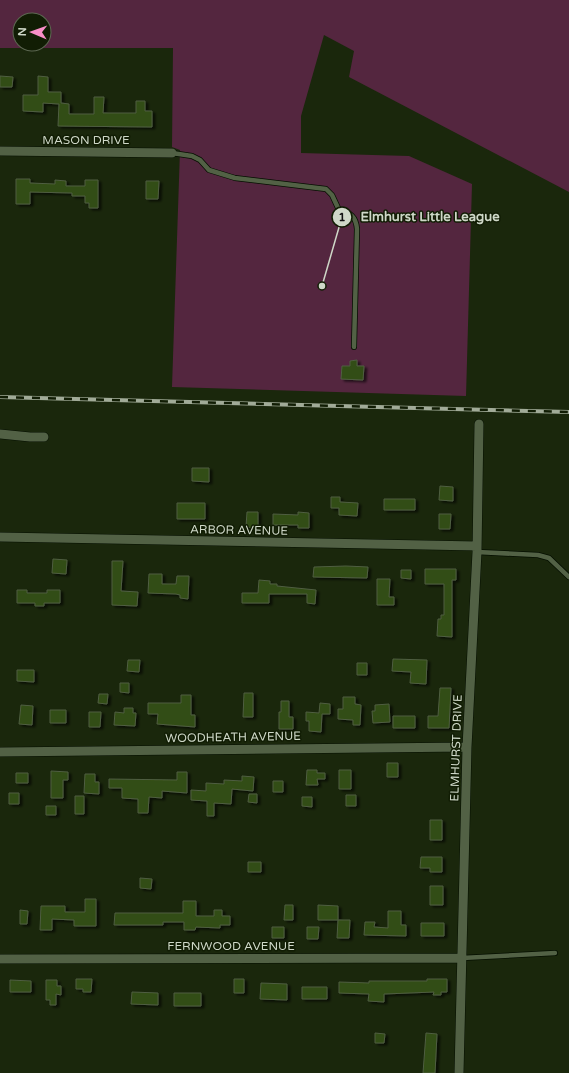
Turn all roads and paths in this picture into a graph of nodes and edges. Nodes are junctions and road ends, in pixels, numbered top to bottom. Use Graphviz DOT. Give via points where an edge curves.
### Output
graph roads {
  1 [pos="0,151"];
  2 [pos="172,152"];
  3 [pos="354,347"];
  4 [pos="479,424"];
  5 [pos="0,434"];
  6 [pos="44,437"];
  7 [pos="0,537"];
  8 [pos="477,549"];
  9 [pos="569,577"];
  10 [pos="467,747"];
  11 [pos="0,752"];
  12 [pos="556,953"];
  13 [pos="462,958"];
  14 [pos="0,959"];
  15 [pos="459,1073"];
  1 -- 2 [label="street, MASON DRIVE"];
  2 -- 3 [label="lane" via="192,156 209,170 234,178 326,189 339,210 354,217 357,229"];
  4 -- 8 [label="street, ELMHURST DRIVE"];
  5 -- 6 [label="street"];
  7 -- 8 [label="street, ARBOR AVENUE"];
  8 -- 9 [label="lane" via="549,558"];
  8 -- 10 [label="street, ELMHURST DRIVE"];
  10 -- 11 [label="street, WOODHEATH AVENUE"];
  10 -- 13 [label="street, ELMHURST DRIVE"];
  12 -- 13 [label="lane"];
  13 -- 14 [label="street, FERNWOOD AVENUE"];
  13 -- 15 [label="street, ELMHURST DRIVE"];
}
